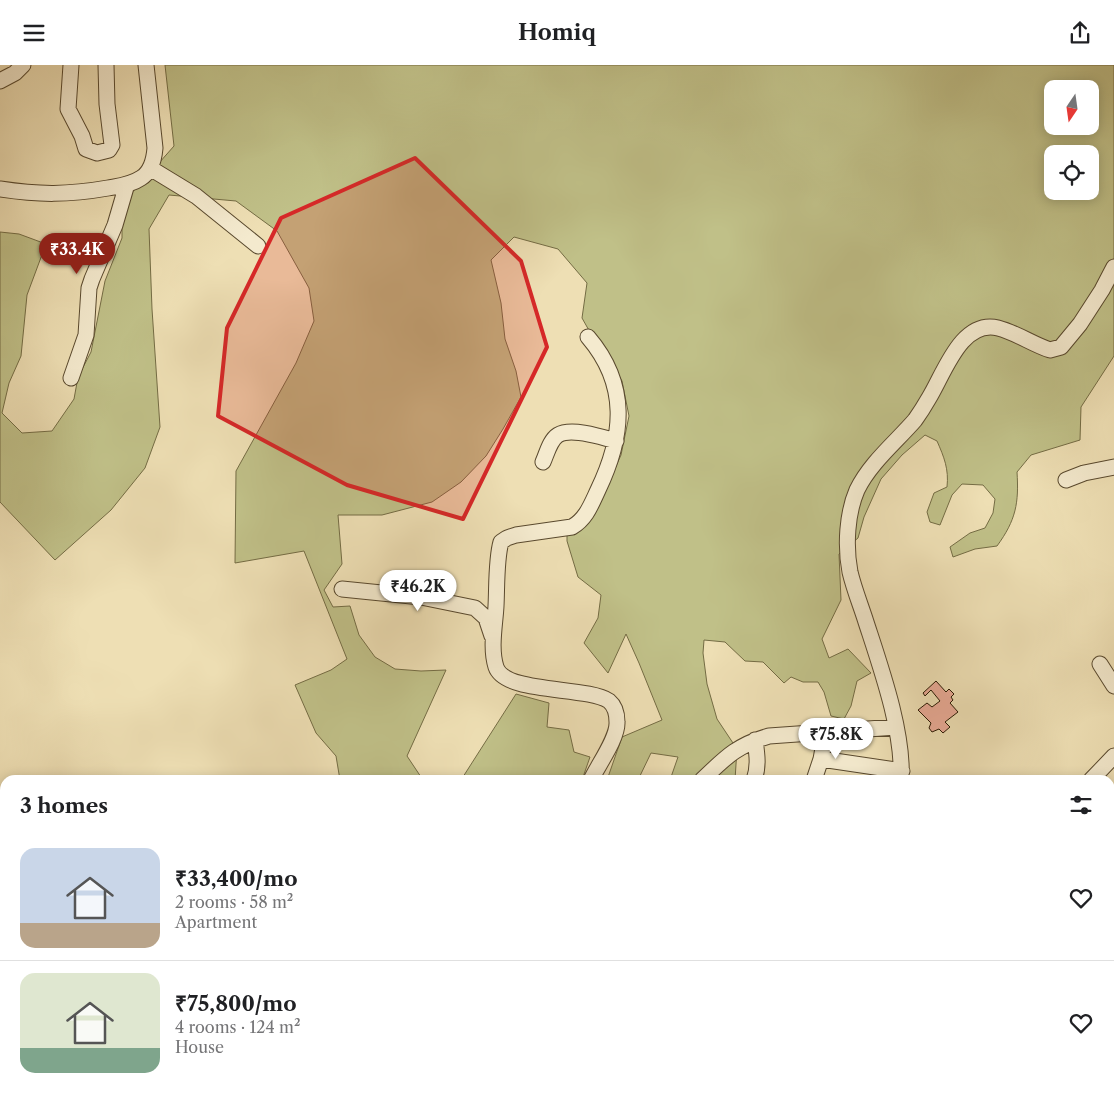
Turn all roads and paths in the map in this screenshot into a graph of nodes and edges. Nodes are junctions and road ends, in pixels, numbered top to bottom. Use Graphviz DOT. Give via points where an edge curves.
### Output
graph roads {
  1 [pos="23,65"];
  2 [pos="71,65"];
  3 [pos="106,65"];
  4 [pos="146,65"];
  5 [pos="0,81"];
  6 [pos="150,168"];
  7 [pos="127,185"];
  8 [pos="0,189"];
  9 [pos="258,246"];
  10 [pos="1114,267"];
  11 [pos="588,337"];
  12 [pos="71,378"];
  13 [pos="616,441"];
  14 [pos="544,462"];
  15 [pos="1114,467"];
  16 [pos="1066,480"];
  17 [pos="342,589"];
  18 [pos="494,641"];
  19 [pos="1100,663"];
  20 [pos="1114,687"];
  21 [pos="896,727"];
  22 [pos="826,732"];
  23 [pos="755,740"];
  24 [pos="1114,756"];
  25 [pos="821,759"];
  26 [pos="594,775"];
  27 [pos="707,775"];
  28 [pos="755,775"];
  29 [pos="816,775"];
  30 [pos="901,775"];
  31 [pos="1096,775"];
  1 -- 5 [label="street"];
  2 -- 3 [label="street" via="69,114 86,149 97,153 109,150 112,145"];
  4 -- 6 [label="street" via="155,148"];
  6 -- 7 [label="street" via="142,178"];
  6 -- 9 [label="street" via="196,196"];
  7 -- 8 [label="street" via="64,194"];
  7 -- 12 [label="street" via="115,225 92,279 86,335"];
  10 -- 21 [label="street" via="1080,324 1061,347 1050,351 996,328 982,329 967,336 916,418 858,488 852,503 847,542 850,571"];
  11 -- 13 [label="street" via="601,353 616,389 619,417"];
  13 -- 14 [label="street" via="566,431 551,443"];
  13 -- 18 [label="street" via="608,470 580,523 511,536 501,542"];
  15 -- 16 [label="street"];
  17 -- 18 [label="street" via="421,597 475,608 486,618"];
  18 -- 26 [label="street" via="496,666 507,679 592,696 608,694 618,724"];
  19 -- 20 [label="street"];
  21 -- 22 [label="street"];
  21 -- 30 [label="street"];
  22 -- 23 [label="street"];
  22 -- 25 [label="street"];
  23 -- 27 [label="street" via="728,755"];
  23 -- 28 [label="street" via="758,757"];
  24 -- 31 [label="street"];
  25 -- 29 [label="street"];
  25 -- 30 [label="street"];
}
